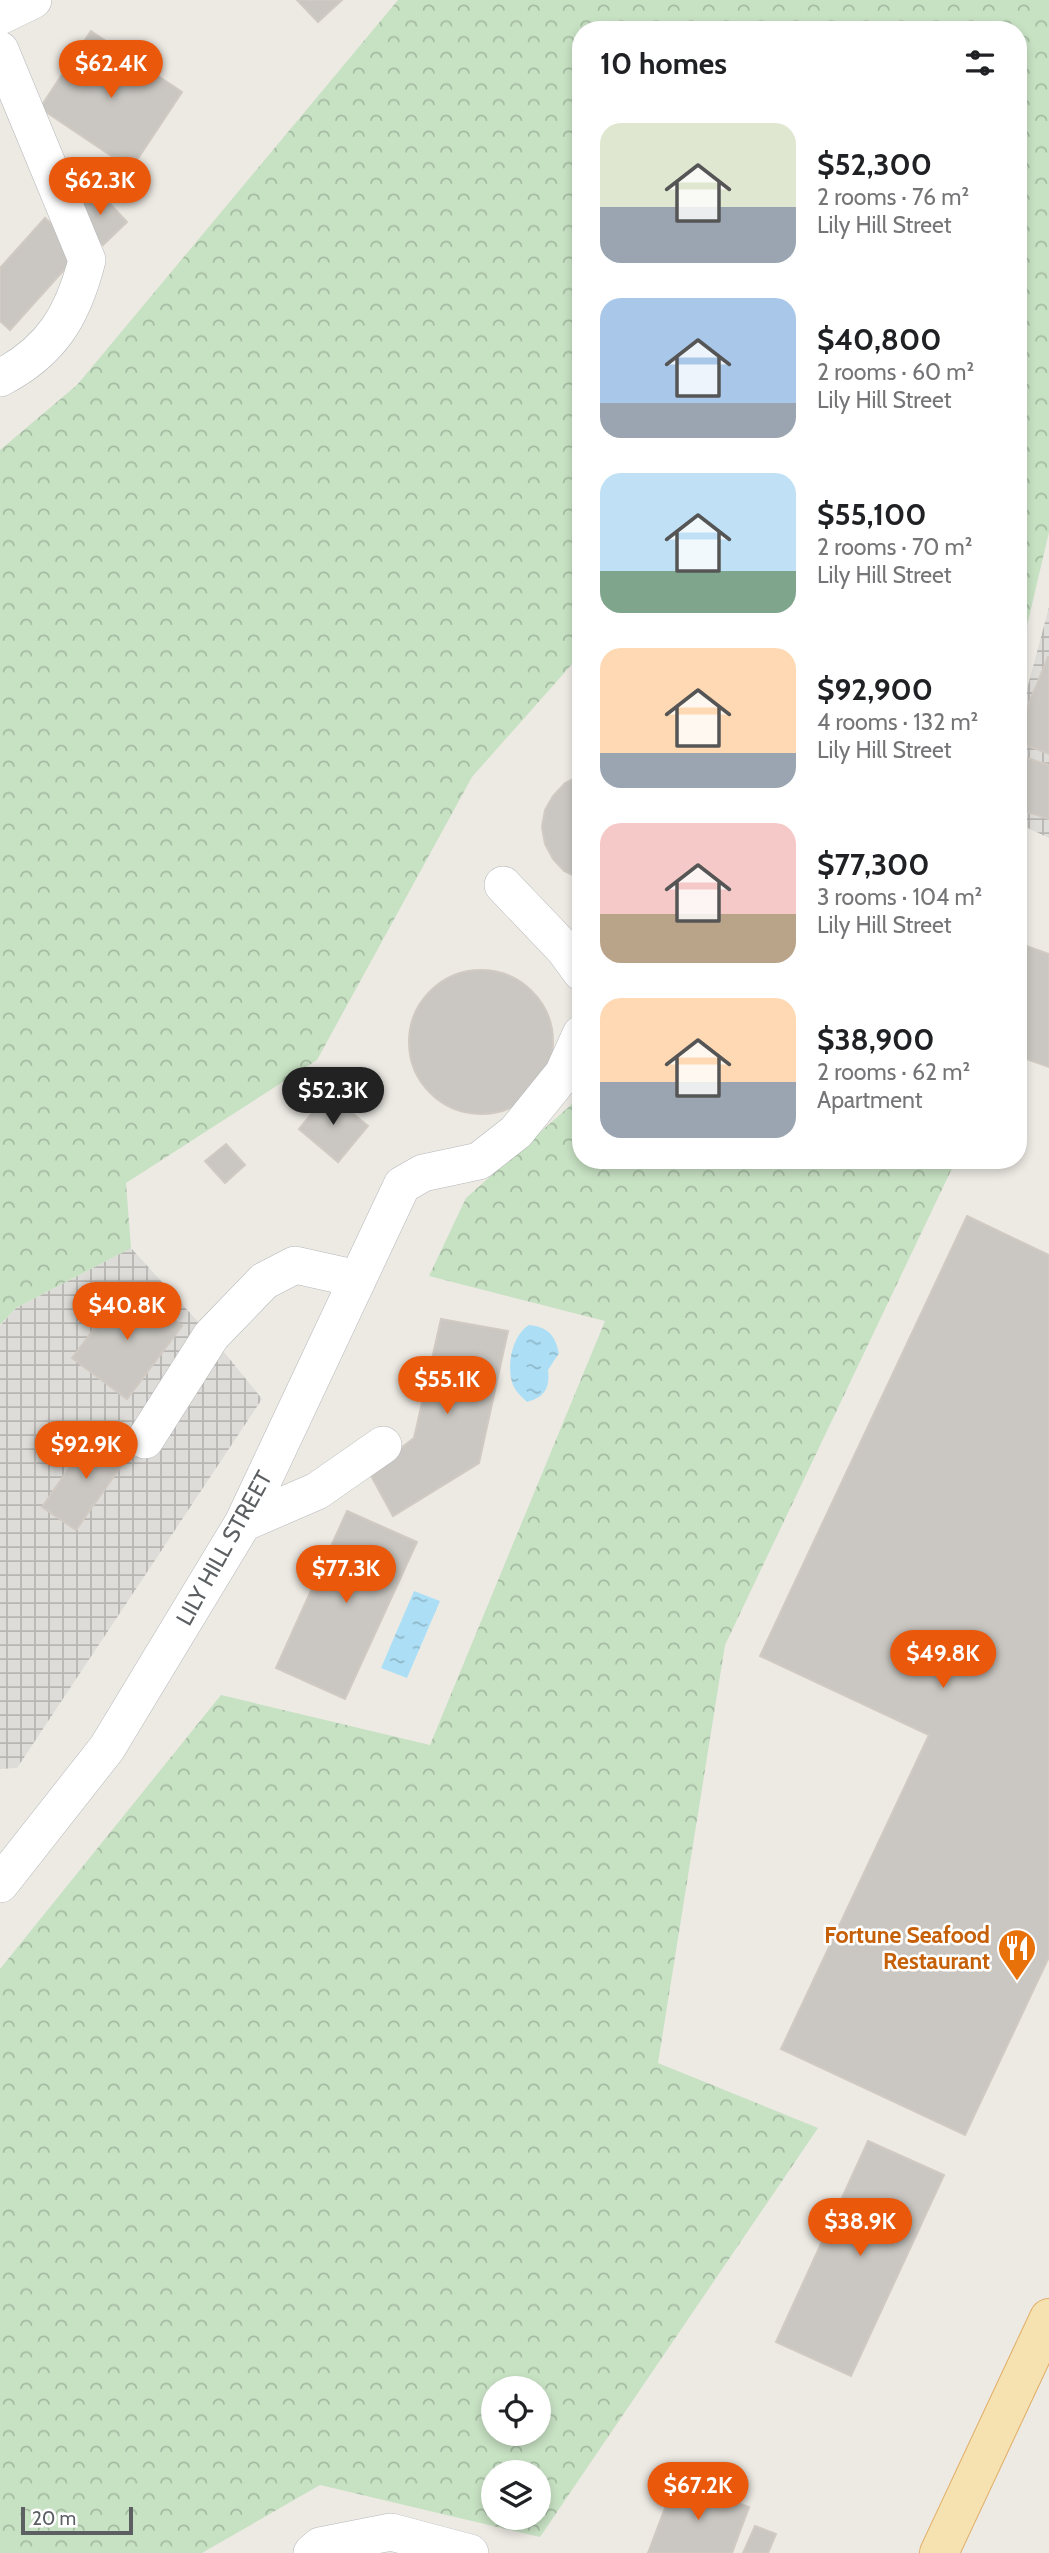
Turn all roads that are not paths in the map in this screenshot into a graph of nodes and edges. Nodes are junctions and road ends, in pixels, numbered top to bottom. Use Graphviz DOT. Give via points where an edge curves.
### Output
graph roads {
  1 [pos="33,0"];
  2 [pos="0,16"];
  3 [pos="0,50"];
  4 [pos="0,378"];
  5 [pos="503,885"];
  6 [pos="572,960"];
  7 [pos="572,1054"];
  8 [pos="358,1279"];
  9 [pos="145,1440"];
  10 [pos="383,1445"];
  11 [pos="243,1523"];
  12 [pos="0,1884"];
  13 [pos="1049,2318"];
  14 [pos="312,2553"];
  15 [pos="470,2553"];
  16 [pos="939,2553"];
  1 -- 2 [label="street"];
  3 -- 4 [label="street" via="86,260 78,295 57,334"];
  5 -- 6 [label="street"];
  7 -- 8 [label="street, LILY HILL STREET" via="563,1074 516,1132 479,1161 423,1173 402,1185"];
  8 -- 9 [label="street" via="295,1265 264,1281 211,1336"];
  8 -- 11 [label="street, LILY HILL STREET"];
  10 -- 11 [label="street" via="317,1491"];
  11 -- 12 [label="street, LILY HILL STREET" via="107,1748"];
  13 -- 16 [label="main road"];
  14 -- 15 [label="street" via="320,2546 391,2532"];
}
